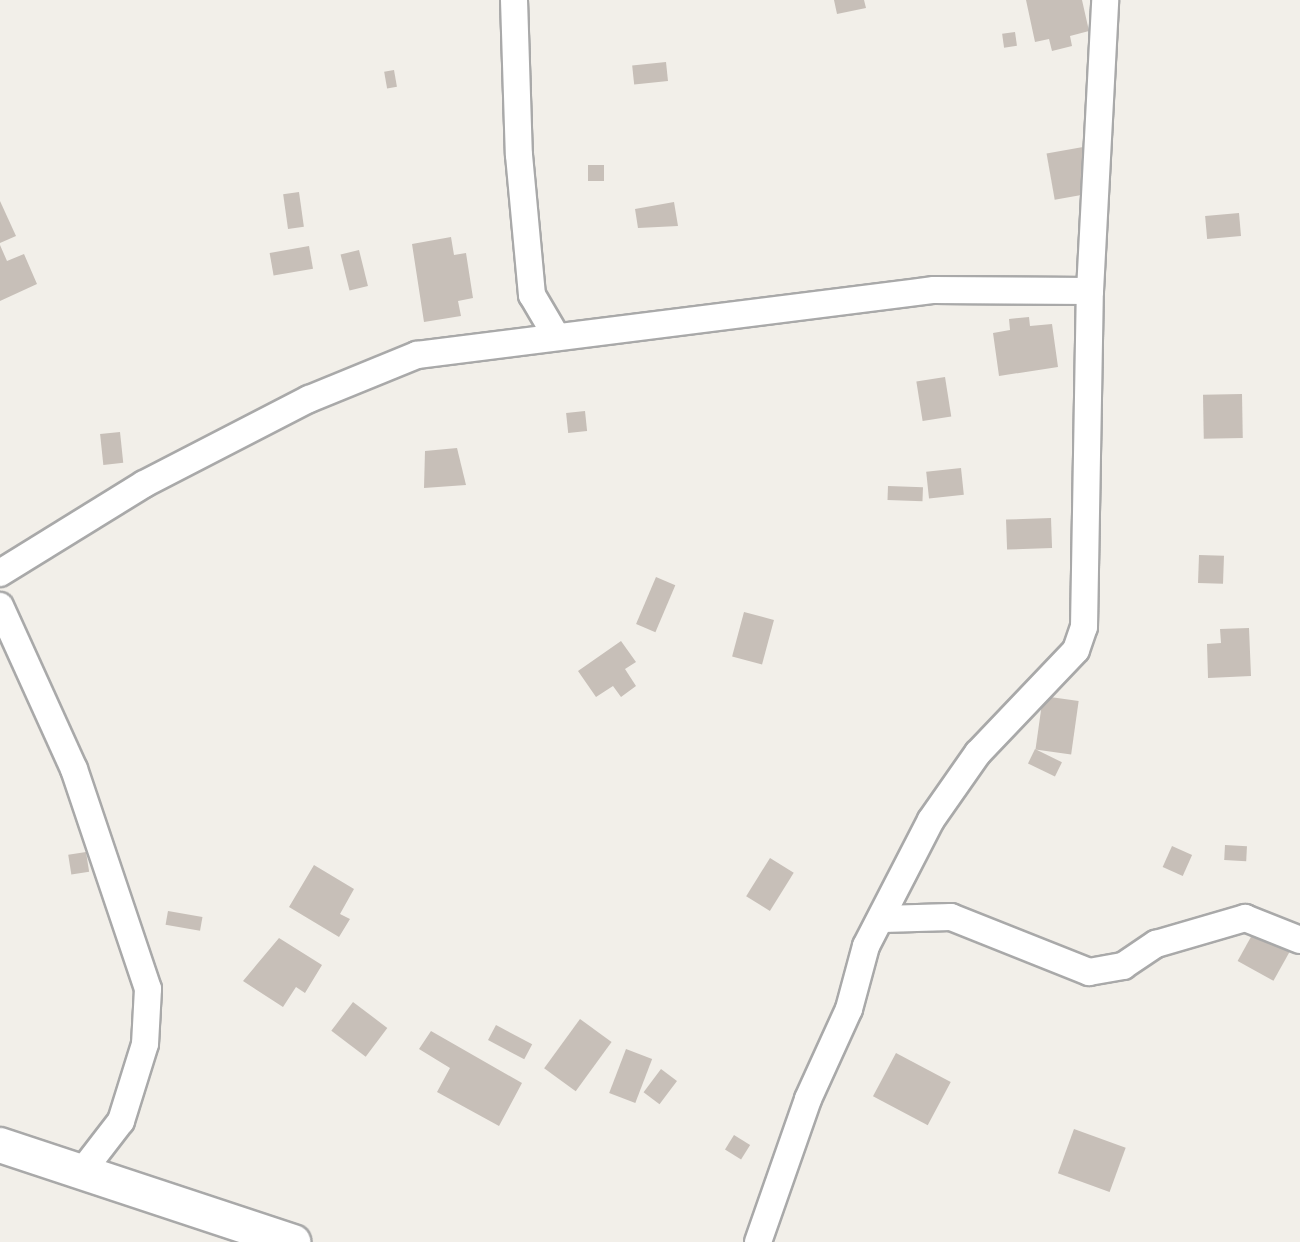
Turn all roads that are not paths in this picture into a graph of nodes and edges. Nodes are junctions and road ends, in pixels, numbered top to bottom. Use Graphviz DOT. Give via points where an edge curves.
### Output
graph roads {
  1 [pos="514,0"];
  2 [pos="1105,0"];
  3 [pos="1090,291"];
  4 [pos="555,334"];
  5 [pos="0,573"];
  6 [pos="0,606"];
  7 [pos="883,919"];
  8 [pos="1300,940"];
  9 [pos="0,1145"];
  10 [pos="81,1173"];
  11 [pos="293,1242"];
  12 [pos="758,1242"];
  1 -- 4 [label="street" via="532,295"];
  2 -- 3 [label="street"];
  3 -- 4 [label="street" via="934,290"];
  3 -- 7 [label="street" via="1084,627 1076,650 948,790"];
  4 -- 5 [label="street" via="417,355 362,374 144,484"];
  6 -- 10 [label="street" via="74,769 148,989 145,1044 121,1121"];
  7 -- 8 [label="street" via="951,917 1089,972 1123,966 1156,944 1245,918"];
  7 -- 12 [label="street" via="866,946 849,1009 808,1099"];
  9 -- 10 [label="street"];
  10 -- 11 [label="street"];
}
